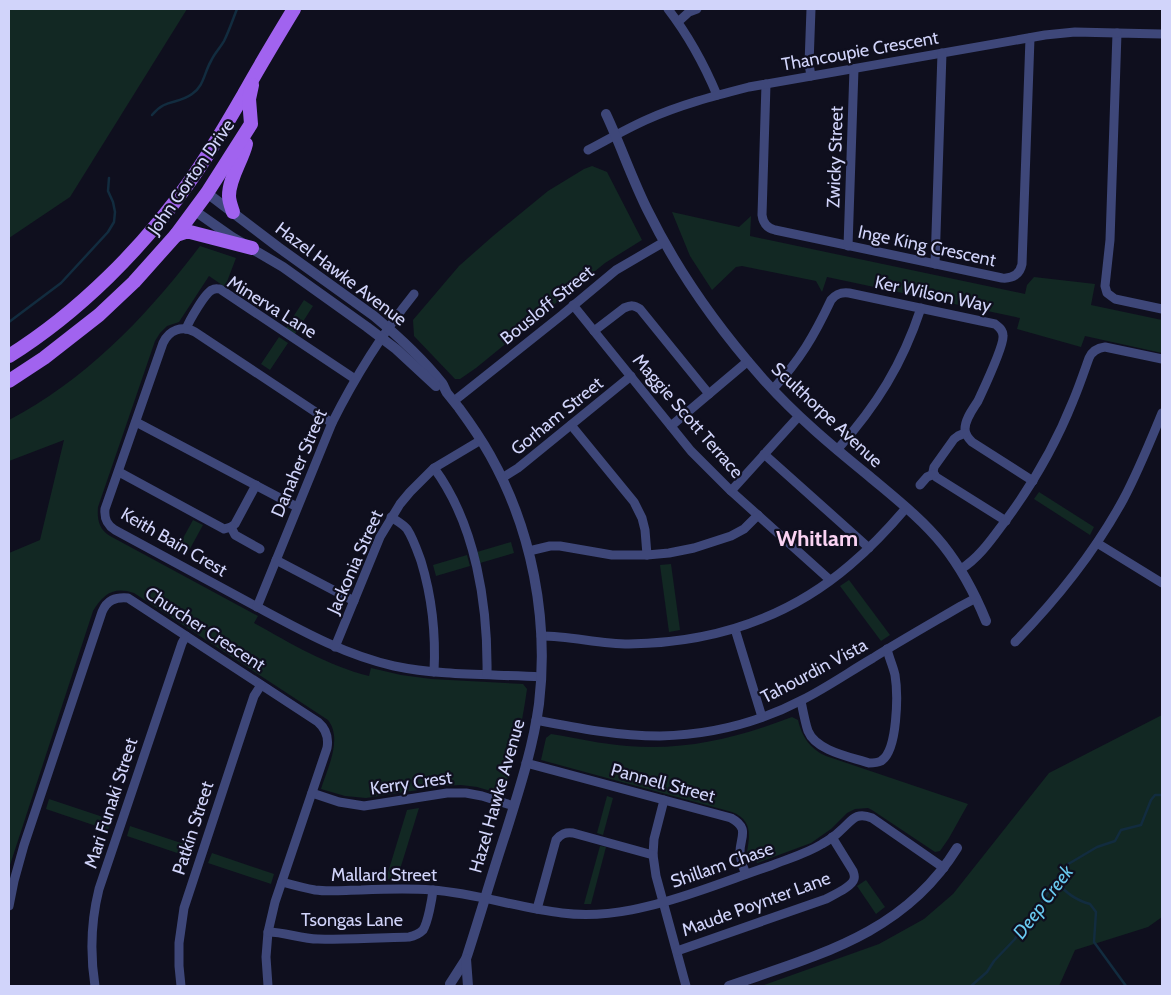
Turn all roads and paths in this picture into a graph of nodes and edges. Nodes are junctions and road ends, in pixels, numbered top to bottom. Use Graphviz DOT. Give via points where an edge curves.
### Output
graph roads {
  1 [pos="294,9"];
  2 [pos="668,9"];
  3 [pos="697,9"];
  4 [pos="811,9"];
  5 [pos="678,22"];
  6 [pos="1118,33"];
  7 [pos="1162,34"];
  8 [pos="1030,38"];
  9 [pos="942,53"];
  10 [pos="854,69"];
  11 [pos="255,74"];
  12 [pos="811,76"];
  13 [pos="766,84"];
  14 [pos="717,95"];
  15 [pos="606,114"];
  16 [pos="250,124"];
  17 [pos="616,135"];
  18 [pos="588,150"];
  19 [pos="190,181"];
  20 [pos="207,193"];
  21 [pos="177,198"];
  22 [pos="195,211"];
  23 [pos="233,212"];
  24 [pos="176,235"];
  25 [pos="664,242"];
  26 [pos="848,246"];
  27 [pos="252,248"];
  28 [pos="935,264"];
  29 [pos="414,294"];
  30 [pos="573,305"];
  31 [pos="921,308"];
  32 [pos="1162,309"];
  33 [pos="388,328"];
  34 [pos="186,329"];
  35 [pos="594,332"];
  36 [pos="381,338"];
  37 [pos="9,356"];
  38 [pos="1162,359"];
  39 [pos="748,362"];
  40 [pos="631,376"];
  41 [pos="355,379"];
  42 [pos="9,381"];
  43 [pos="773,389"];
  44 [pos="446,391"];
  45 [pos="709,394"];
  46 [pos="454,401"];
  47 [pos="1162,413"];
  48 [pos="799,416"];
  49 [pos="136,422"];
  50 [pos="332,423"];
  51 [pos="571,425"];
  52 [pos="671,426"];
  53 [pos="966,433"];
  54 [pos="481,440"];
  55 [pos="837,450"];
  56 [pos="764,454"];
  57 [pos="434,468"];
  58 [pos="119,472"];
  59 [pos="934,474"];
  60 [pos="502,478"];
  61 [pos="1033,481"];
  62 [pos="256,485"];
  63 [pos="920,485"];
  64 [pos="731,491"];
  65 [pos="297,507"];
  66 [pos="906,508"];
  67 [pos="758,515"];
  68 [pos="392,517"];
  69 [pos="1006,521"];
  70 [pos="232,527"];
  71 [pos="1097,542"];
  72 [pos="869,548"];
  73 [pos="260,549"];
  74 [pos="529,551"];
  75 [pos="647,555"];
  76 [pos="276,560"];
  77 [pos="961,569"];
  78 [pos="830,580"];
  79 [pos="1162,583"];
  80 [pos="976,598"];
  81 [pos="354,601"];
  82 [pos="257,607"];
  83 [pos="986,621"];
  84 [pos="735,629"];
  85 [pos="186,636"];
  86 [pos="541,636"];
  87 [pos="1015,642"];
  88 [pos="335,647"];
  89 [pos="887,650"];
  90 [pos="434,672"];
  91 [pos="487,674"];
  92 [pos="541,677"];
  93 [pos="261,685"];
  94 [pos="801,701"];
  95 [pos="762,718"];
  96 [pos="536,720"];
  97 [pos="526,763"];
  98 [pos="312,793"];
  99 [pos="664,800"];
  100 [pos="514,806"];
  101 [pos="832,837"];
  102 [pos="957,848"];
  103 [pos="653,855"];
  104 [pos="944,868"];
  105 [pos="746,874"];
  106 [pos="282,882"];
  107 [pos="433,890"];
  108 [pos="485,898"];
  109 [pos="663,903"];
  110 [pos="9,906"];
  111 [pos="537,909"];
  112 [pos="268,932"];
  113 [pos="676,951"];
  114 [pos="466,959"];
  115 [pos="447,985"];
  116 [pos="95,986"];
  117 [pos="181,986"];
  118 [pos="268,986"];
  119 [pos="467,986"];
  120 [pos="686,986"];
  121 [pos="729,986"];
  1 -- 11 [label="main road, John Gorton Drive"];
  2 -- 5 [label="street"];
  3 -- 5 [label="street"];
  4 -- 12 [label="street"];
  5 -- 14 [label="street"];
  6 -- 7 [label="street, Thancoupie Crescent"];
  6 -- 8 [label="street, Thancoupie Crescent" via="1075,32"];
  6 -- 32 [label="street" via="1110,240 1105,286 1115,299"];
  8 -- 9 [label="street, Thancoupie Crescent"];
  8 -- 28 [label="street, Inge King Crescent" via="1021,268 1015,276 1005,279"];
  9 -- 10 [label="street, Thancoupie Crescent"];
  9 -- 28 [label="street"];
  10 -- 12 [label="street, Thancoupie Crescent"];
  10 -- 26 [label="street, Zwicky Street"];
  11 -- 16 [label="main road, John Gorton Drive" via="249,99"];
  11 -- 19 [label="main road, John Gorton Drive"];
  12 -- 13 [label="street, Thancoupie Crescent"];
  13 -- 14 [label="street, Thancoupie Crescent"];
  13 -- 26 [label="street, Inge King Crescent" via="764,223 775,230"];
  14 -- 17 [label="street, Thancoupie Crescent" via="681,106"];
  15 -- 17 [label="street, Sculthorpe Avenue"];
  16 -- 20 [label="main road, John Gorton Drive"];
  16 -- 23 [label="main road" via="230,192"];
  17 -- 18 [label="street, Thancoupie Crescent"];
  17 -- 25 [label="street, Sculthorpe Avenue"];
  19 -- 20 [label="main road"];
  19 -- 21 [label="main road, John Gorton Drive"];
  20 -- 22 [label="main road, John Gorton Drive"];
  20 -- 23 [label="street, Hazel Hawke Avenue"];
  21 -- 22 [label="main road"];
  21 -- 37 [label="main road, John Gorton Drive" via="95,290"];
  22 -- 24 [label="main road, John Gorton Drive"];
  22 -- 27 [label="street, Hazel Hawke Avenue"];
  23 -- 33 [label="street, Hazel Hawke Avenue"];
  24 -- 27 [label="main road" via="190,232"];
  24 -- 42 [label="main road, John Gorton Drive" via="134,282 99,314"];
  25 -- 30 [label="street, Bousloff Street" via="616,270"];
  25 -- 39 [label="street, Sculthorpe Avenue" via="703,303"];
  26 -- 28 [label="street, Inge King Crescent"];
  27 -- 36 [label="street, Hazel Hawke Avenue"];
  29 -- 33 [label="street, Danaher Street"];
  30 -- 35 [label="street, Maggie Scott Terrace"];
  30 -- 46 [label="street, Bousloff Street"];
  31 -- 43 [label="street, Ker Wilson Way" via="843,292 837,294 800,357"];
  31 -- 53 [label="street, Ker Wilson Way" via="1000,327 1003,339 992,370 966,422"];
  31 -- 55 [label="street" via="896,370 874,405"];
  33 -- 36 [label="street, Danaher Street"];
  33 -- 44 [label="street, Hazel Hawke Avenue"];
  34 -- 41 [label="street, Minerva Lane" via="208,292 220,289"];
  34 -- 49 [label="street, Keith Bain Crest" via="175,330 164,340"];
  34 -- 50 [label="street" via="196,332"];
  35 -- 40 [label="street, Maggie Scott Terrace"];
  35 -- 45 [label="street" via="624,308 637,307"];
  36 -- 41 [label="street, Danaher Street"];
  36 -- 44 [label="street, Hazel Hawke Avenue"];
  38 -- 61 [label="street" via="1105,347 1093,352 1055,442"];
  39 -- 43 [label="street, Sculthorpe Avenue"];
  39 -- 45 [label="street"];
  40 -- 51 [label="street, Gorham Street"];
  40 -- 52 [label="street, Maggie Scott Terrace"];
  41 -- 50 [label="street, Danaher Street"];
  43 -- 48 [label="street, Sculthorpe Avenue"];
  44 -- 46 [label="street, Hazel Hawke Avenue"];
  45 -- 52 [label="street"];
  46 -- 54 [label="street, Hazel Hawke Avenue"];
  47 -- 71 [label="street" via="1123,500"];
  48 -- 55 [label="street, Sculthorpe Avenue"];
  48 -- 56 [label="street"];
  49 -- 58 [label="street, Keith Bain Crest"];
  49 -- 62 [label="street"];
  50 -- 65 [label="street, Danaher Street"];
  51 -- 60 [label="street, Gorham Street"];
  51 -- 75 [label="street" via="634,502 645,530"];
  52 -- 64 [label="street, Maggie Scott Terrace"];
  53 -- 59 [label="street" via="952,441 934,468"];
  53 -- 61 [label="street" via="972,442"];
  54 -- 57 [label="street, Jackonia Street"];
  54 -- 60 [label="street, Hazel Hawke Avenue"];
  55 -- 66 [label="street, Sculthorpe Avenue"];
  56 -- 64 [label="street"];
  56 -- 72 [label="street"];
  57 -- 68 [label="street, Jackonia Street" via="410,492"];
  57 -- 91 [label="street" via="457,510 477,568 485,611"];
  58 -- 70 [label="street" via="220,528"];
  58 -- 82 [label="street, Keith Bain Crest" via="105,514 110,527"];
  59 -- 63 [label="street" via="927,476"];
  59 -- 69 [label="street"];
  60 -- 74 [label="street, Hazel Hawke Avenue"];
  61 -- 69 [label="street"];
  62 -- 65 [label="street"];
  62 -- 70 [label="street"];
  64 -- 67 [label="street, Maggie Scott Terrace"];
  65 -- 76 [label="street, Danaher Street"];
  66 -- 72 [label="street"];
  66 -- 77 [label="street, Sculthorpe Avenue" via="943,544"];
  67 -- 75 [label="street" via="744,529 720,540 680,551"];
  67 -- 78 [label="street, Maggie Scott Terrace"];
  68 -- 81 [label="street, Jackonia Street" via="380,537"];
  68 -- 90 [label="street" via="405,526 410,535 427,583 434,629"];
  69 -- 77 [label="street" via="974,559"];
  70 -- 73 [label="street" via="235,535"];
  71 -- 79 [label="street"];
  71 -- 87 [label="street" via="1071,579"];
  72 -- 78 [label="street"];
  74 -- 75 [label="street" via="560,546 612,555"];
  74 -- 86 [label="street, Hazel Hawke Avenue"];
  76 -- 81 [label="street"];
  76 -- 82 [label="street, Danaher Street"];
  77 -- 80 [label="street, Sculthorpe Avenue"];
  78 -- 84 [label="street" via="785,608"];
  80 -- 83 [label="street, Sculthorpe Avenue"];
  80 -- 89 [label="street, Tahourdin Vista"];
  81 -- 88 [label="street, Jackonia Street"];
  82 -- 88 [label="street, Keith Bain Crest"];
  84 -- 86 [label="street" via="626,644"];
  84 -- 95 [label="street"];
  85 -- 93 [label="street, Churcher Crescent"];
  85 -- 110 [label="street, Churcher Crescent" via="128,598 113,598 103,608 24,845"];
  85 -- 116 [label="street, Mari Funaki Street" via="96,900 92,938"];
  86 -- 92 [label="street, Hazel Hawke Avenue"];
  88 -- 90 [label="street, Keith Bain Crest" via="395,666"];
  89 -- 94 [label="street, Tahourdin Vista"];
  89 -- 94 [label="street" via="895,675 896,715 892,739 881,761 869,763 816,742 808,730"];
  90 -- 91 [label="street, Keith Bain Crest"];
  91 -- 92 [label="street, Keith Bain Crest"];
  92 -- 96 [label="street, Hazel Hawke Avenue"];
  93 -- 98 [label="street, Churcher Crescent" via="318,722 325,730 328,742"];
  93 -- 117 [label="street, Patkin Street" via="254,696 184,908 179,942"];
  94 -- 95 [label="street, Tahourdin Vista"];
  95 -- 96 [label="street, Tahourdin Vista" via="707,732 661,736 605,732"];
  96 -- 97 [label="street, Hazel Hawke Avenue"];
  97 -- 99 [label="street, Pannell Street"];
  97 -- 100 [label="street, Hazel Hawke Avenue"];
  98 -- 100 [label="street, Kerry Crest" via="364,806 466,793"];
  98 -- 106 [label="street, Churcher Crescent"];
  99 -- 103 [label="street"];
  99 -- 105 [label="street, Pannell Street" via="738,822 743,833 740,854"];
  100 -- 108 [label="street, Hazel Hawke Avenue"];
  101 -- 104 [label="street, Shillam Chase" via="856,817 866,816"];
  101 -- 105 [label="street, Shillam Chase" via="800,855"];
  101 -- 113 [label="street, Maude Poynter Lane" via="855,876 843,890"];
  102 -- 104 [label="street"];
  103 -- 109 [label="street"];
  103 -- 111 [label="street" via="563,833 556,840"];
  104 -- 121 [label="street" via="907,906 865,934"];
  105 -- 109 [label="street, Shillam Chase"];
  106 -- 107 [label="street, Mallard Street" via="317,890"];
  106 -- 112 [label="street, Churcher Crescent"];
  107 -- 108 [label="street, Mallard Street"];
  107 -- 112 [label="street, Tsongas Lane" via="425,925 414,936 317,939"];
  108 -- 111 [label="street, Shillam Chase"];
  108 -- 114 [label="street, Hazel Hawke Avenue"];
  109 -- 111 [label="street, Shillam Chase" via="610,914 564,914"];
  109 -- 113 [label="street"];
  112 -- 118 [label="street, Churcher Crescent"];
  113 -- 120 [label="street"];
  114 -- 115 [label="street, Hazel Hawke Avenue"];
  114 -- 119 [label="street, Hazel Hawke Avenue"];
  115 -- 119 [label="street" via="457,982"];
}
